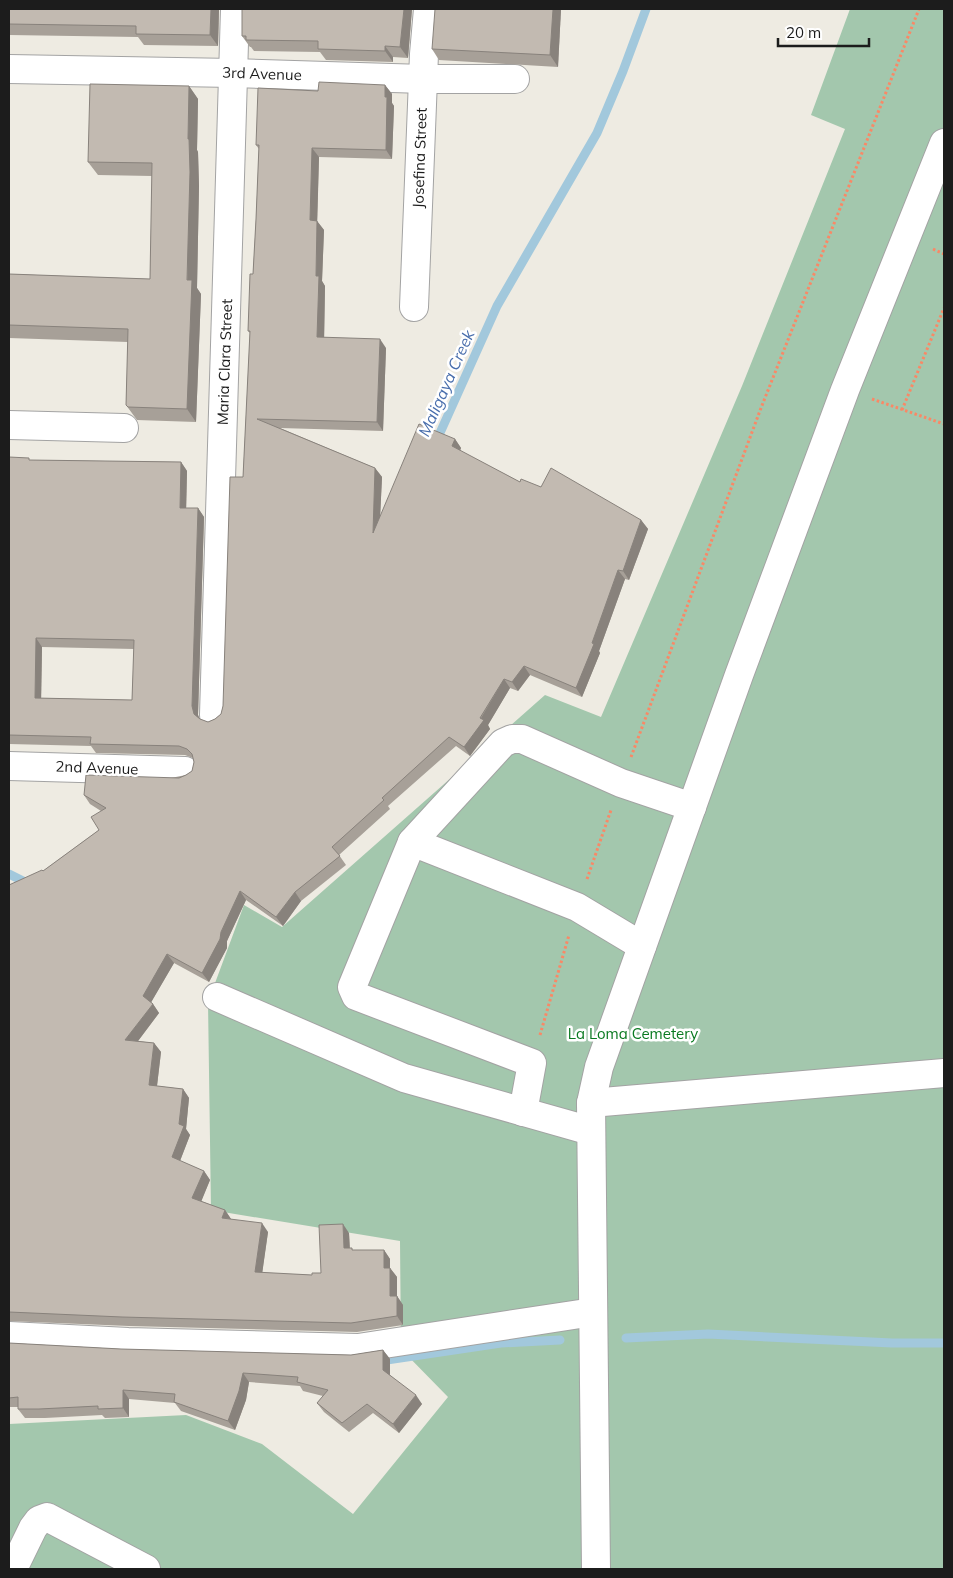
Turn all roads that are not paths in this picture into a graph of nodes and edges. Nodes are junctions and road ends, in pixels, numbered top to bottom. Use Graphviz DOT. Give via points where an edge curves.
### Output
graph roads {
  1 [pos="235,9"];
  2 [pos="428,9"];
  3 [pos="9,69"];
  4 [pos="233,73"];
  5 [pos="424,79"];
  6 [pos="515,79"];
  7 [pos="944,144"];
  8 [pos="414,307"];
  9 [pos="9,425"];
  10 [pos="124,428"];
  11 [pos="214,715"];
  12 [pos="9,766"];
  13 [pos="184,771"];
  14 [pos="692,807"];
  15 [pos="412,842"];
  16 [pos="642,946"];
  17 [pos="217,997"];
  18 [pos="944,1073"];
  19 [pos="591,1103"];
  20 [pos="523,1112"];
  21 [pos="591,1131"];
  22 [pos="594,1312"];
  23 [pos="9,1336"];
  24 [pos="13,1569"];
  25 [pos="146,1569"];
  26 [pos="596,1569"];
  1 -- 4 [label="street, Maria Clara Street"];
  2 -- 5 [label="street, Josefina Street"];
  3 -- 4 [label="street, 3rd Avenue"];
  4 -- 5 [label="street, 3rd Avenue"];
  4 -- 11 [label="street, Maria Clara Street"];
  5 -- 6 [label="street, 3rd Avenue"];
  5 -- 8 [label="street, Josefina Street"];
  7 -- 14 [label="street" via="845,390"];
  9 -- 10 [label="street"];
  12 -- 13 [label="street, 2nd Avenue"];
  14 -- 15 [label="street" via="621,782 522,739 512,739 503,744"];
  14 -- 16 [label="street"];
  15 -- 16 [label="street" via="577,907"];
  15 -- 20 [label="street" via="352,987 356,996 532,1063"];
  16 -- 19 [label="street" via="599,1067"];
  17 -- 20 [label="street" via="404,1078"];
  18 -- 19 [label="street"];
  19 -- 21 [label="street"];
  20 -- 21 [label="street"];
  21 -- 22 [label="street"];
  22 -- 23 [label="street" via="358,1348"];
  22 -- 26 [label="street"];
  24 -- 25 [label="street" via="38,1520 47,1517"];
}
